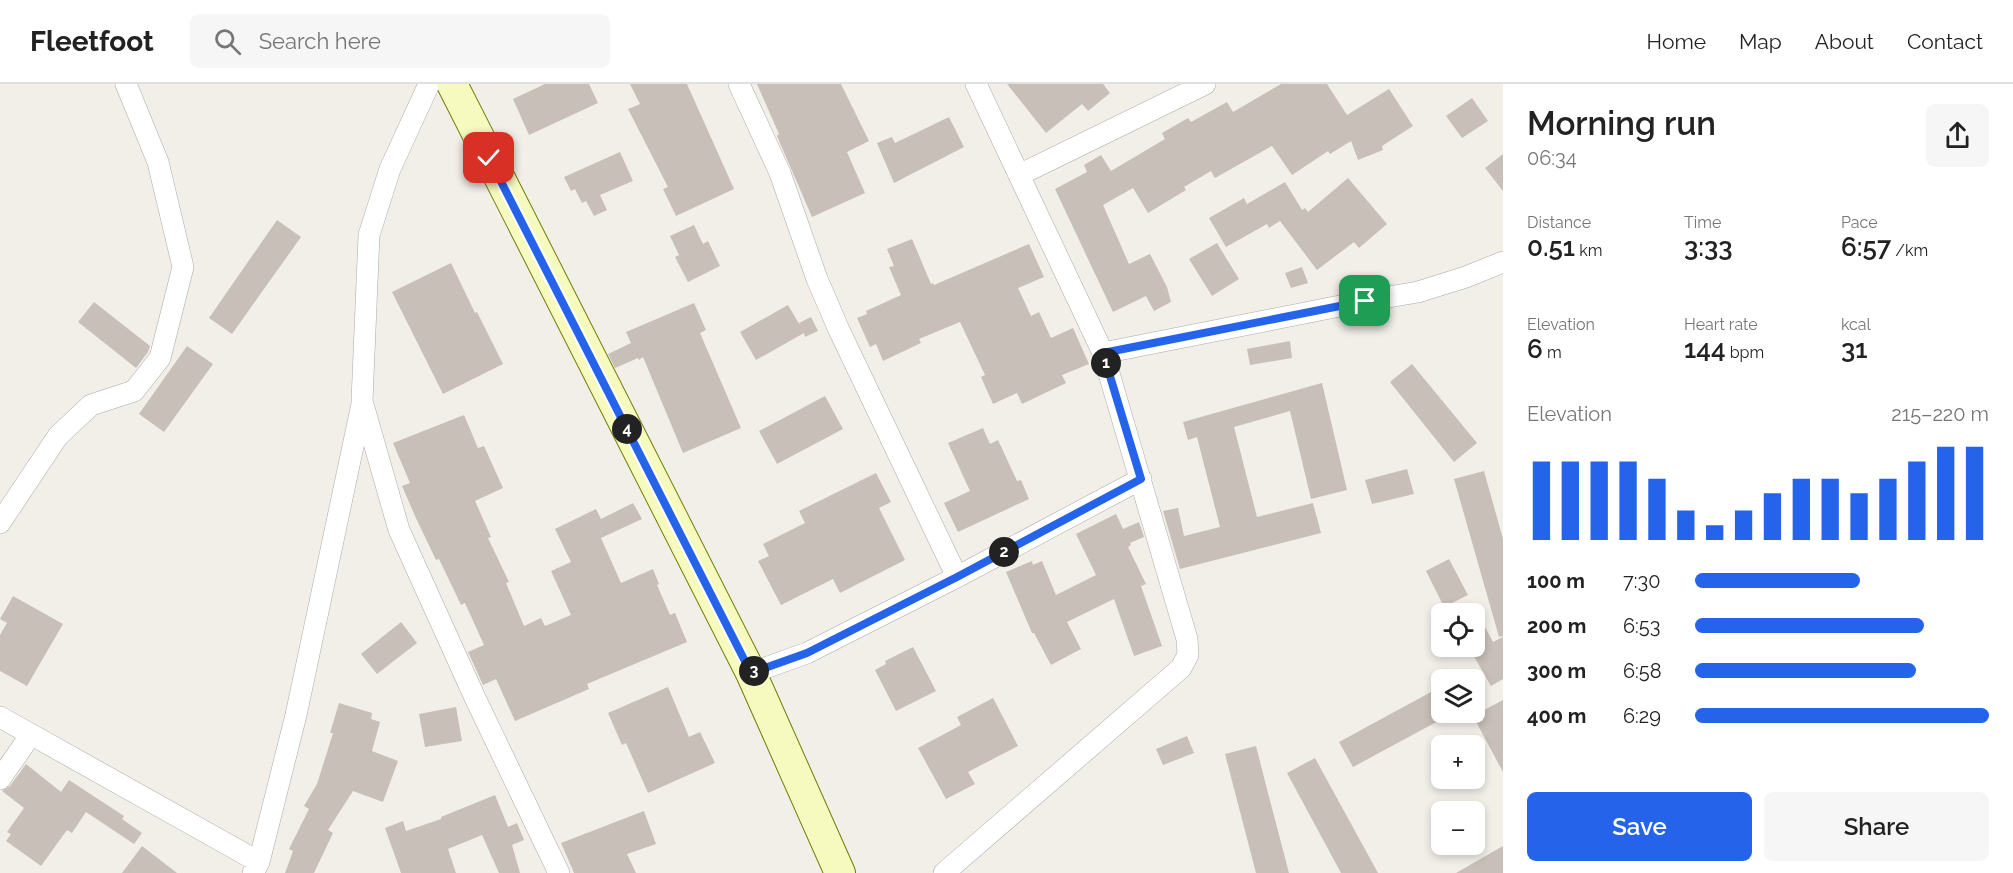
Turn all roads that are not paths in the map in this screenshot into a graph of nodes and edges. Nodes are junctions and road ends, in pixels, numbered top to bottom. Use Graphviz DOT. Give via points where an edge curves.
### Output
graph roads {
  1 [pos="126,84"];
  2 [pos="429,84"];
  3 [pos="452,84"];
  4 [pos="739,84"];
  5 [pos="976,84"];
  6 [pos="1205,84"];
  7 [pos="1019,176"];
  8 [pos="1503,262"];
  9 [pos="1103,353"];
  10 [pos="362,401"];
  11 [pos="1141,479"];
  12 [pos="0,523"];
  13 [pos="957,577"];
  14 [pos="751,673"];
  15 [pos="0,717"];
  16 [pos="30,736"];
  17 [pos="0,779"];
  18 [pos="256,867"];
  19 [pos="560,873"];
  20 [pos="840,873"];
  21 [pos="944,873"];
  1 -- 12 [label="street" via="158,162 183,267 160,358 134,391 91,405 58,436"];
  2 -- 10 [label="street" via="390,169 369,235"];
  3 -- 14 [label="main road"];
  4 -- 13 [label="street" via="780,173 835,320"];
  5 -- 7 [label="street"];
  6 -- 7 [label="street"];
  7 -- 9 [label="street"];
  8 -- 9 [label="street" via="1418,292"];
  9 -- 11 [label="street"];
  10 -- 18 [label="street" via="296,715"];
  10 -- 19 [label="street" via="399,530"];
  11 -- 13 [label="street"];
  11 -- 21 [label="street" via="1187,639 1186,661"];
  13 -- 14 [label="street" via="807,653"];
  14 -- 20 [label="main road"];
  15 -- 16 [label="street"];
  16 -- 17 [label="street"];
  16 -- 18 [label="street"];
}
